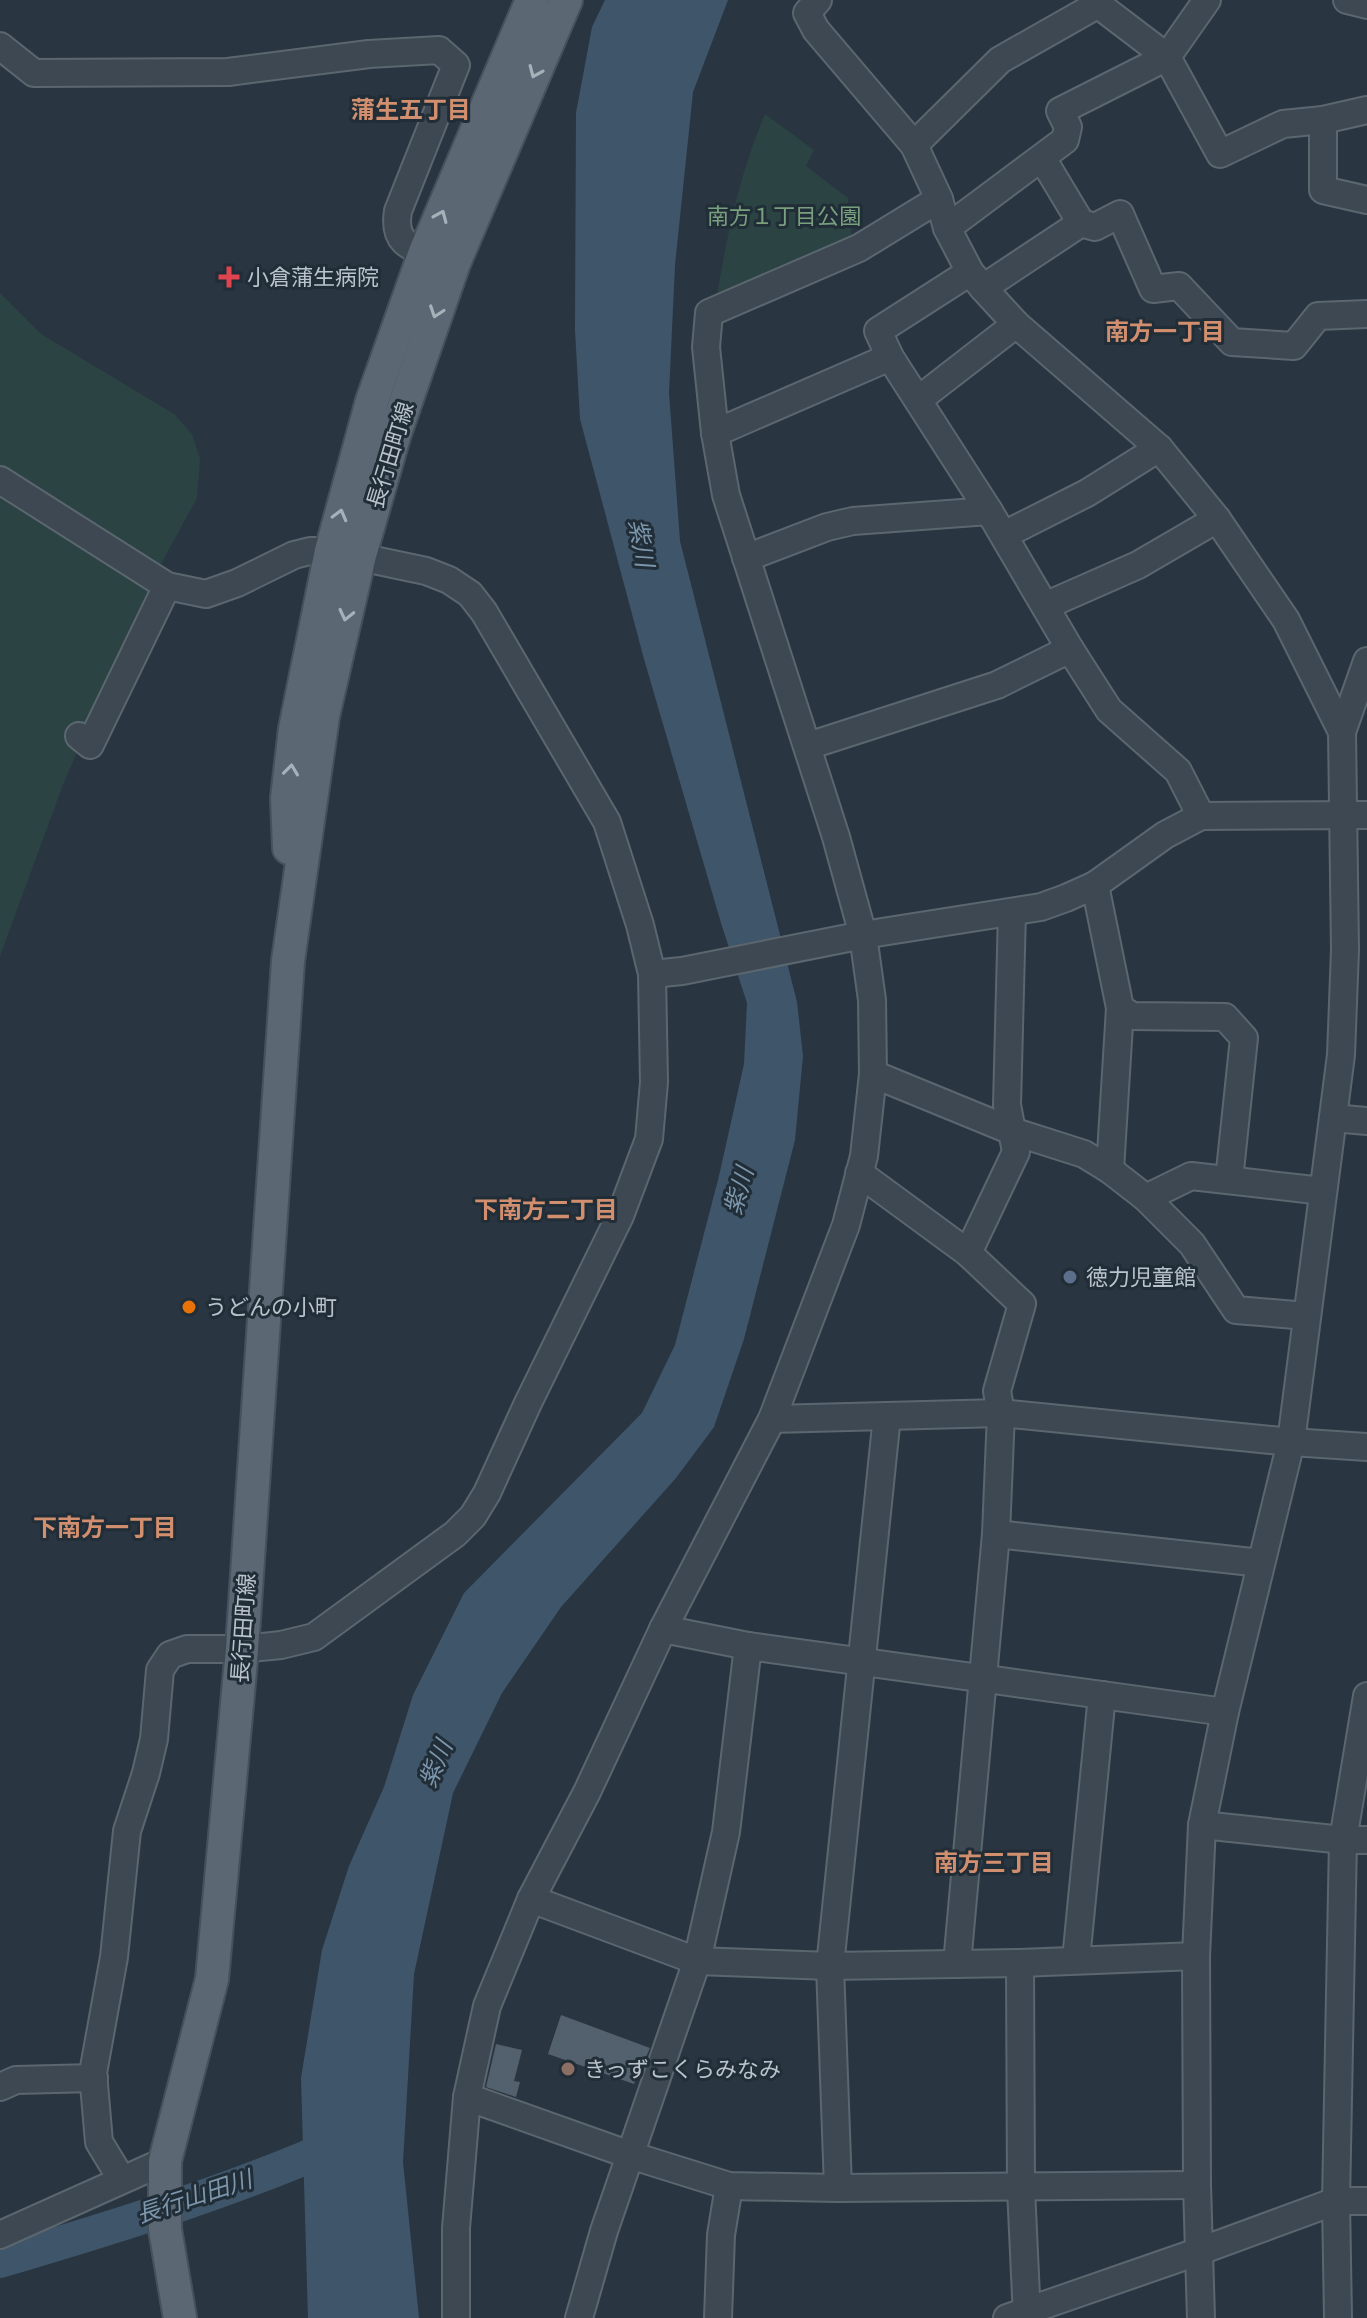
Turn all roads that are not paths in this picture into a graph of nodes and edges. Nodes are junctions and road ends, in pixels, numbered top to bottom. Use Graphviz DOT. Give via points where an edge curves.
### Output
graph roads {
  1 [pos="532,0"];
  2 [pos="566,0"];
  3 [pos="818,0"];
  4 [pos="1207,0"];
  5 [pos="1347,0"];
  6 [pos="1095,3"];
  7 [pos="1367,5"];
  8 [pos="0,46"];
  9 [pos="1167,57"];
  10 [pos="1367,110"];
  11 [pos="1323,120"];
  12 [pos="914,145"];
  13 [pos="1042,158"];
  14 [pos="939,199"];
  15 [pos="1367,200"];
  16 [pos="1081,223"];
  17 [pos="947,228"];
  18 [pos="440,257"];
  19 [pos="977,280"];
  20 [pos="1367,314"];
  21 [pos="1016,324"];
  22 [pos="890,357"];
  23 [pos="918,400"];
  24 [pos="715,433"];
  25 [pos="1159,448"];
  26 [pos="0,480"];
  27 [pos="989,511"];
  28 [pos="1217,519"];
  29 [pos="1004,535"];
  30 [pos="346,553"];
  31 [pos="746,558"];
  32 [pos="167,586"];
  33 [pos="1045,606"];
  34 [pos="1070,649"];
  35 [pos="1367,661"];
  36 [pos="1342,732"];
  37 [pos="79,736"];
  38 [pos="808,746"];
  39 [pos="1356,814"];
  40 [pos="1201,816"];
  41 [pos="1095,885"];
  42 [pos="1012,912"];
  43 [pos="863,935"];
  44 [pos="652,974"];
  45 [pos="1120,1008"];
  46 [pos="873,1074"];
  47 [pos="1333,1118"];
  48 [pos="1367,1121"];
  49 [pos="1012,1131"];
  50 [pos="1110,1170"];
  51 [pos="859,1173"];
  52 [pos="1229,1180"];
  53 [pos="1323,1191"];
  54 [pos="1146,1198"];
  55 [pos="968,1253"];
  56 [pos="1307,1316"];
  57 [pos="1001,1413"];
  58 [pos="887,1416"];
  59 [pos="772,1419"];
  60 [pos="1291,1442"];
  61 [pos="1367,1447"];
  62 [pos="996,1534"];
  63 [pos="1261,1563"];
  64 [pos="663,1629"];
  65 [pos="748,1646"];
  66 [pos="242,1649"];
  67 [pos="863,1662"];
  68 [pos="983,1679"];
  69 [pos="1102,1695"];
  70 [pos="1367,1696"];
  71 [pos="1225,1712"];
  72 [pos="1202,1825"];
  73 [pos="1355,1840"];
  74 [pos="531,1899"];
  75 [pos="1196,1956"];
  76 [pos="1076,1960"];
  77 [pos="697,1961"];
  78 [pos="1020,1963"];
  79 [pos="957,1964"];
  80 [pos="830,1966"];
  81 [pos="94,2078"];
  82 [pos="0,2087"];
  83 [pos="467,2097"];
  84 [pos="630,2155"];
  85 [pos="165,2175"];
  86 [pos="122,2180"];
  87 [pos="1197,2185"];
  88 [pos="729,2186"];
  89 [pos="838,2188"];
  90 [pos="1021,2188"];
  91 [pos="1336,2201"];
  92 [pos="1367,2201"];
  93 [pos="0,2235"];
  94 [pos="1200,2251"];
  95 [pos="1020,2316"];
  96 [pos="180,2318"];
  97 [pos="456,2318"];
  98 [pos="579,2318"];
  99 [pos="718,2318"];
  100 [pos="1201,2318"];
  101 [pos="1338,2318"];
  18 -- 1 [label="main road, 長行田町線, one-way"];
  2 -- 18 [label="main road, 長行田町線, one-way"];
  3 -- 12 [label="street" via="807,13 816,30"];
  4 -- 9 [label="street"];
  5 -- 7 [label="street"];
  6 -- 9 [label="street"];
  6 -- 12 [label="street" via="1000,60"];
  8 -- 18 [label="street" via="34,73 228,72 439,50 456,65 395,226 406,244"];
  9 -- 11 [label="street" via="1220,154 1283,124"];
  9 -- 13 [label="street" via="1060,111 1068,127 1065,140"];
  10 -- 11 [label="street"];
  11 -- 15 [label="street" via="1323,190"];
  12 -- 14 [label="street"];
  13 -- 16 [label="street"];
  13 -- 17 [label="street"];
  14 -- 17 [label="street"];
  14 -- 24 [label="street" via="859,248 709,313 706,347"];
  16 -- 19 [label="street"];
  16 -- 20 [label="street" via="1095,227 1120,214 1153,289 1179,286 1232,342 1294,346 1318,316"];
  17 -- 19 [label="street"];
  18 -- 30 [label="main road, 長行田町線" via="395,433"];
  19 -- 21 [label="street"];
  19 -- 22 [label="street" via="878,331"];
  21 -- 23 [label="street"];
  21 -- 25 [label="street"];
  22 -- 23 [label="street"];
  22 -- 24 [label="street"];
  23 -- 27 [label="street"];
  24 -- 31 [label="street" via="726,495"];
  25 -- 28 [label="street"];
  25 -- 29 [label="street" via="1087,493"];
  26 -- 32 [label="street"];
  27 -- 29 [label="street"];
  27 -- 31 [label="street" via="853,521"];
  28 -- 33 [label="street" via="1138,565"];
  28 -- 36 [label="street" via="1286,620"];
  29 -- 33 [label="street"];
  30 -- 32 [label="street" via="294,555 206,594"];
  30 -- 44 [label="street" via="449,580 484,612 607,822"];
  30 -- 66 [label="main road, 長行田町線" via="288,961"];
  31 -- 38 [label="street"];
  32 -- 37 [label="street" via="90,745"];
  33 -- 34 [label="street"];
  34 -- 38 [label="street" via="997,685"];
  34 -- 40 [label="street" via="1109,710 1178,771"];
  35 -- 36 [label="street"];
  36 -- 39 [label="street"];
  38 -- 43 [label="street"];
  39 -- 40 [label="street"];
  39 -- 47 [label="street"];
  40 -- 41 [label="street"];
  41 -- 42 [label="street" via="1041,907"];
  41 -- 45 [label="street"];
  42 -- 43 [label="street"];
  42 -- 49 [label="street" via="1007,1105"];
  43 -- 44 [label="street"];
  43 -- 46 [label="street" via="872,1000"];
  44 -- 66 [label="street" via="649,1139 620,1216 487,1493 455,1534 314,1637"];
  45 -- 50 [label="street"];
  45 -- 52 [label="street" via="1132,1016 1225,1017 1244,1038"];
  46 -- 49 [label="street"];
  46 -- 51 [label="street"];
  47 -- 48 [label="street"];
  47 -- 53 [label="street"];
  49 -- 50 [label="street" via="1084,1154"];
  49 -- 55 [label="street" via="1016,1152"];
  50 -- 54 [label="street"];
  51 -- 55 [label="street"];
  51 -- 59 [label="street" via="846,1225"];
  52 -- 53 [label="street"];
  52 -- 54 [label="street" via="1191,1176"];
  53 -- 56 [label="street"];
  54 -- 56 [label="street" via="1192,1244 1236,1310"];
  55 -- 57 [label="street" via="1022,1304 997,1391"];
  56 -- 60 [label="street"];
  57 -- 58 [label="street"];
  57 -- 60 [label="street"];
  57 -- 62 [label="street"];
  58 -- 59 [label="street"];
  58 -- 67 [label="street"];
  59 -- 64 [label="street"];
  60 -- 61 [label="street"];
  60 -- 63 [label="street"];
  62 -- 63 [label="street"];
  62 -- 68 [label="street"];
  63 -- 71 [label="street"];
  64 -- 65 [label="street"];
  64 -- 74 [label="street"];
  65 -- 67 [label="street"];
  65 -- 77 [label="street" via="726,1832"];
  66 -- 81 [label="street" via="187,1649 170,1655 160,1670 154,1739 127,1831"];
  66 -- 85 [label="main road, 長行田町線" via="212,1979"];
  67 -- 68 [label="street"];
  67 -- 80 [label="street"];
  68 -- 69 [label="street"];
  68 -- 79 [label="street"];
  69 -- 71 [label="street"];
  69 -- 76 [label="street"];
  70 -- 73 [label="street"];
  71 -- 72 [label="street"];
  72 -- 73 [label="street"];
  72 -- 75 [label="street"];
  73 -- 91 [label="street"];
  74 -- 77 [label="street"];
  74 -- 83 [label="street" via="487,2006"];
  75 -- 76 [label="street"];
  75 -- 87 [label="street"];
  76 -- 78 [label="street"];
  77 -- 80 [label="street"];
  77 -- 84 [label="street"];
  78 -- 79 [label="street"];
  78 -- 90 [label="street"];
  79 -- 80 [label="street"];
  80 -- 89 [label="street"];
  81 -- 82 [label="street" via="16,2080"];
  81 -- 86 [label="street" via="99,2142"];
  83 -- 84 [label="street"];
  83 -- 97 [label="street" via="456,2228"];
  84 -- 88 [label="street"];
  84 -- 98 [label="street"];
  85 -- 86 [label="street"];
  85 -- 96 [label="main road, 長行田町線" via="165,2229"];
  86 -- 93 [label="street"];
  87 -- 90 [label="street"];
  87 -- 94 [label="street"];
  88 -- 89 [label="street"];
  88 -- 99 [label="street"];
  89 -- 90 [label="street"];
  90 -- 95 [label="street"];
  91 -- 92 [label="street"];
  91 -- 94 [label="street"];
  91 -- 101 [label="street"];
  94 -- 95 [label="street"];
  94 -- 100 [label="street"];
}
